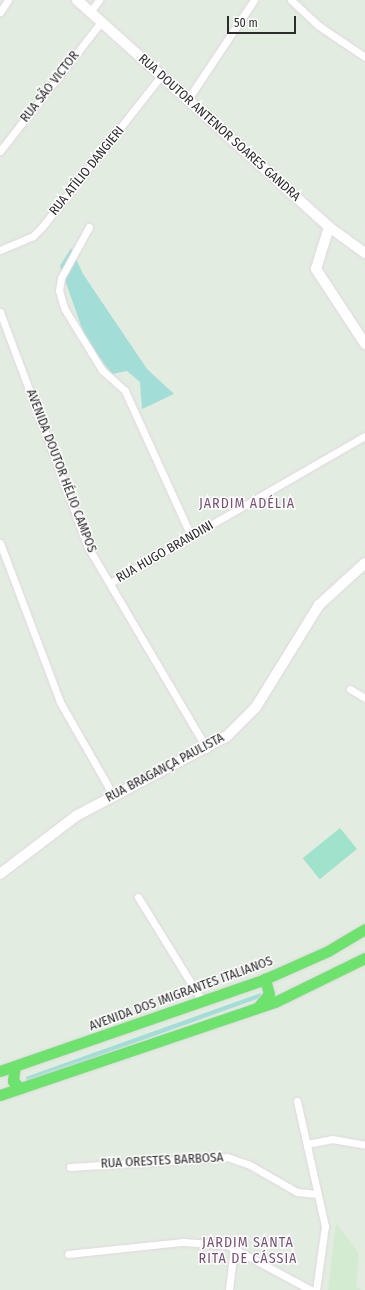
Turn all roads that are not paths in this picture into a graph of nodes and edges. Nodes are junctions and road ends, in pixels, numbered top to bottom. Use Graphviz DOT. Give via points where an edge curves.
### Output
graph roads {
  1 [pos="8,0"];
  2 [pos="77,0"];
  3 [pos="99,0"];
  4 [pos="254,0"];
  5 [pos="292,0"];
  6 [pos="0,12"];
  7 [pos="90,12"];
  8 [pos="101,22"];
  9 [pos="365,57"];
  10 [pos="161,76"];
  11 [pos="188,99"];
  12 [pos="0,151"];
  13 [pos="89,227"];
  14 [pos="329,227"];
  15 [pos="0,250"];
  16 [pos="365,253"];
  17 [pos="0,312"];
  18 [pos="365,344"];
  19 [pos="365,436"];
  20 [pos="192,536"];
  21 [pos="0,543"];
  22 [pos="365,563"];
  23 [pos="110,583"];
  24 [pos="350,689"];
  25 [pos="365,698"];
  26 [pos="207,749"];
  27 [pos="113,795"];
  28 [pos="0,874"];
  29 [pos="138,897"];
  30 [pos="365,929"];
  31 [pos="365,958"];
  32 [pos="265,979"];
  33 [pos="202,1001"];
  34 [pos="258,1008"];
  35 [pos="15,1066"];
  36 [pos="0,1071"];
  37 [pos="20,1088"];
  38 [pos="0,1096"];
  39 [pos="296,1101"];
  40 [pos="307,1144"];
  41 [pos="365,1145"];
  42 [pos="70,1167"];
  43 [pos="317,1194"];
  44 [pos="234,1247"];
  45 [pos="68,1254"];
  46 [pos="229,1290"];
  47 [pos="311,1290"];
  48 [pos="316,1290"];
  1 -- 6 [label="street"];
  2 -- 7 [label="street, RUA DOUTOR ANTENOR SOARES GANDRA"];
  3 -- 7 [label="street"];
  4 -- 11 [label="street"];
  5 -- 9 [label="street" via="319,26"];
  7 -- 8 [label="street, RUA DOUTOR ANTENOR SOARES GANDRA"];
  8 -- 10 [label="street, RUA DOUTOR ANTENOR SOARES GANDRA"];
  8 -- 12 [label="street, RUA SÃO VICTOR"];
  10 -- 11 [label="street, RUA DOUTOR ANTENOR SOARES GANDRA"];
  10 -- 15 [label="street, RUA ATÍLIO DANGIERI" via="42,227 33,236"];
  11 -- 14 [label="street, RUA DOUTOR ANTENOR SOARES GANDRA"];
  13 -- 20 [label="street" via="61,278 59,290 77,334 102,370 125,391"];
  14 -- 16 [label="street, RUA DOUTOR ANTENOR SOARES GANDRA"];
  14 -- 18 [label="street" via="316,269"];
  17 -- 23 [label="street, AVENIDA DOUTOR HÉLIO CAMPOS" via="88,546"];
  19 -- 20 [label="street, RUA HUGO BRANDINI"];
  20 -- 23 [label="street, RUA HUGO BRANDINI"];
  21 -- 27 [label="street" via="60,702"];
  22 -- 26 [label="street, RUA BRAGANÇA PAULISTA" via="319,605 256,707 227,736"];
  23 -- 26 [label="street, AVENIDA DOUTOR HÉLIO CAMPOS"];
  24 -- 25 [label="street"];
  26 -- 27 [label="street, RUA BRAGANÇA PAULISTA"];
  27 -- 28 [label="street, RUA BRAGANÇA PAULISTA" via="62,825"];
  29 -- 33 [label="street"];
  30 -- 32 [label="main road, AVENIDA DOS IMIGRANTES ITALIANOS" via="328,951"];
  31 -- 34 [label="main road"];
  32 -- 33 [label="main road, AVENIDA DOS IMIGRANTES ITALIANOS"];
  32 -- 34 [label="main road" via="269,994"];
  33 -- 35 [label="main road, AVENIDA DOS IMIGRANTES ITALIANOS"];
  34 -- 37 [label="main road"];
  35 -- 36 [label="main road, AVENIDA DOS IMIGRANTES ITALIANOS"];
  35 -- 37 [label="main road" via="13,1081"];
  37 -- 38 [label="main road"];
  39 -- 40 [label="street"];
  40 -- 41 [label="street" via="332,1139"];
  40 -- 43 [label="street"];
  42 -- 43 [label="street, RUA ORESTES BARBOSA" via="227,1157 250,1165 297,1192"];
  43 -- 48 [label="street" via="324,1232"];
  44 -- 45 [label="street" via="183,1242"];
  44 -- 46 [label="street"];
  44 -- 47 [label="street"];
}
